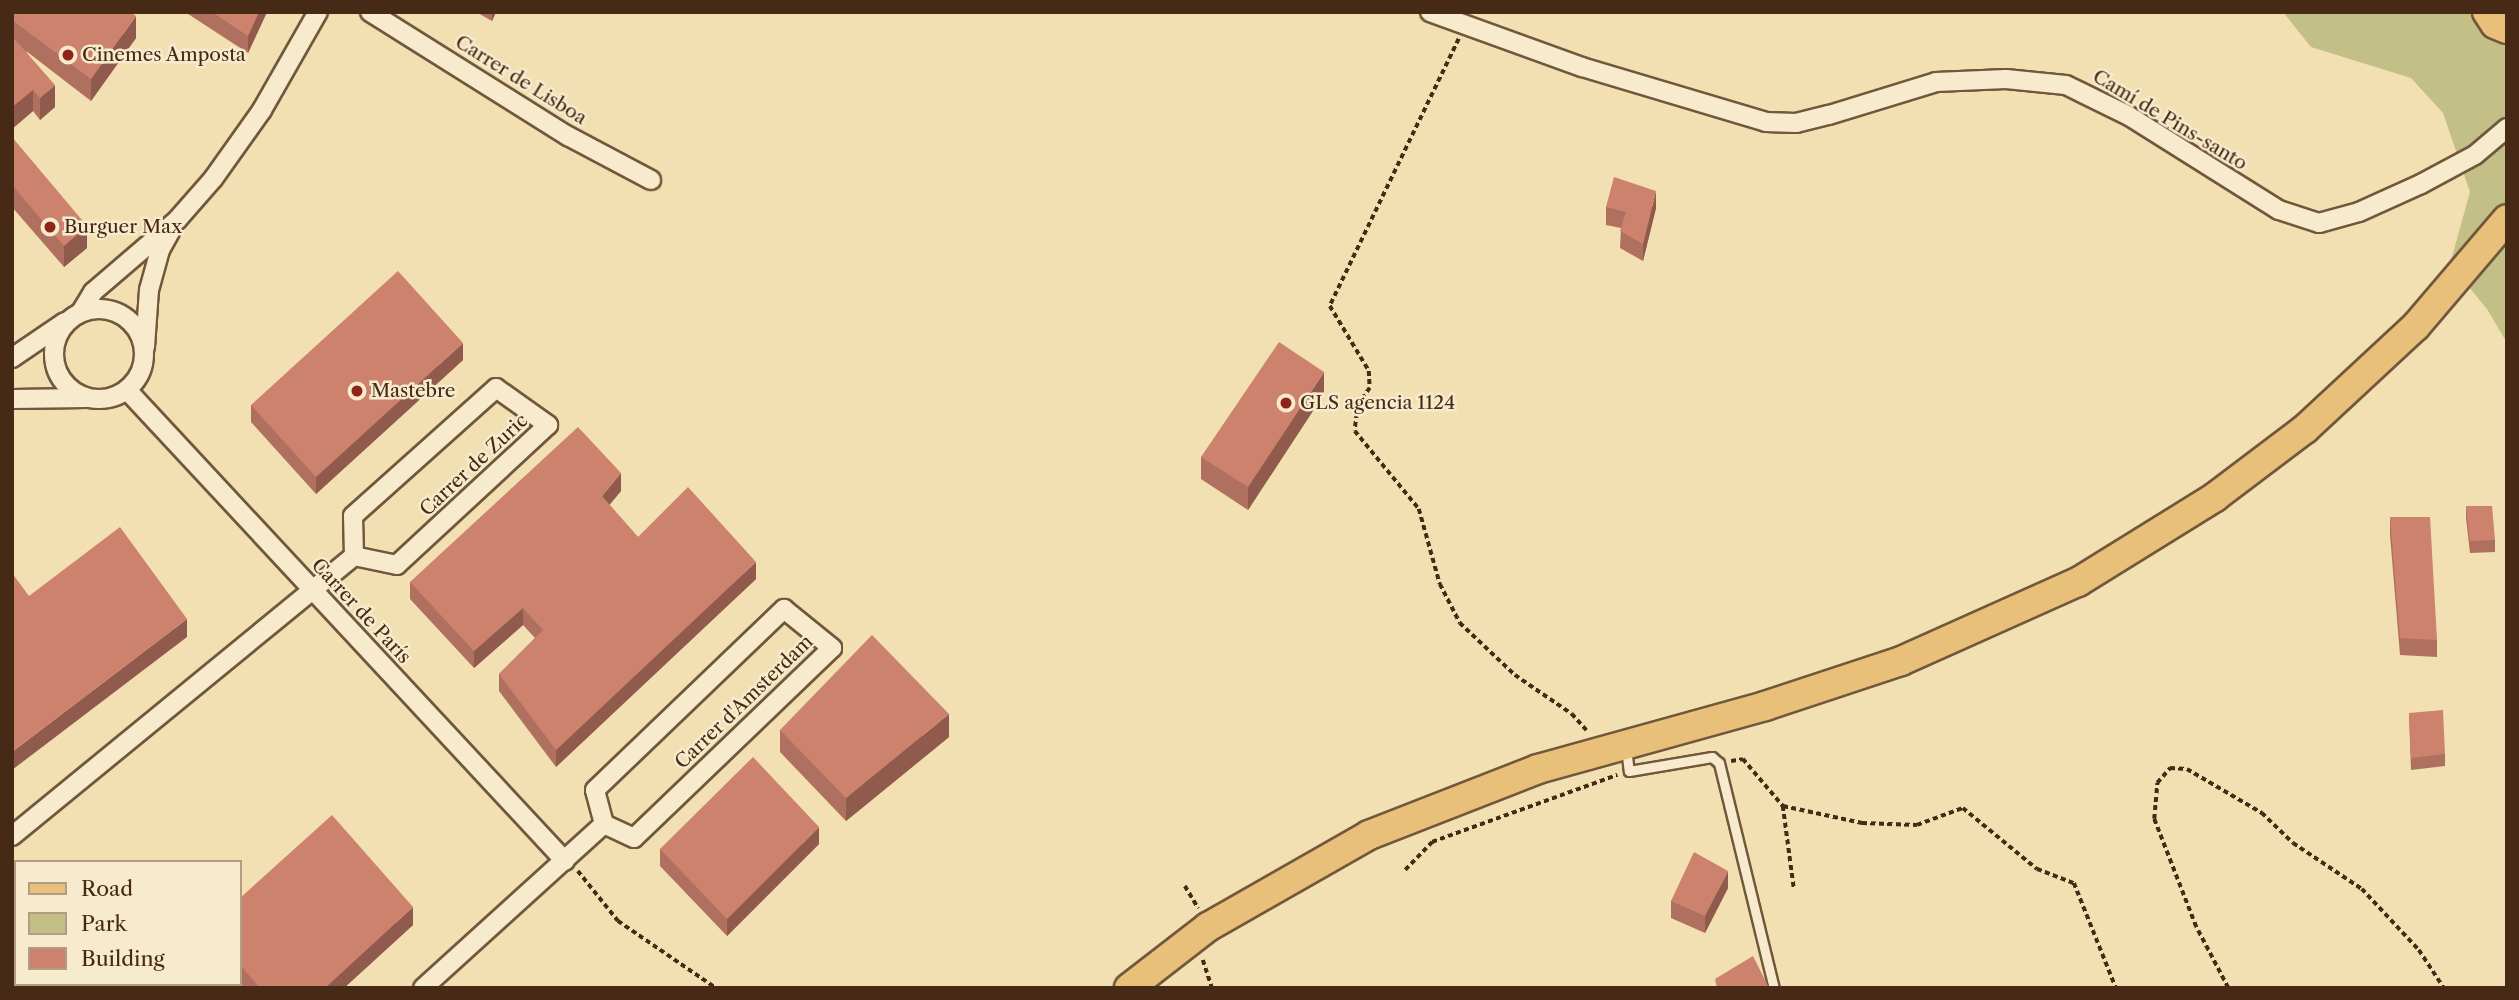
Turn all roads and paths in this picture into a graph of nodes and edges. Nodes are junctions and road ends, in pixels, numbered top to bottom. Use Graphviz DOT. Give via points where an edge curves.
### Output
graph roads {
  1 [pos="318,12"];
  2 [pos="370,12"];
  3 [pos="1430,12"];
  4 [pos="1465,26"];
  5 [pos="2507,128"];
  6 [pos="651,180"];
  7 [pos="2507,208"];
  8 [pos="177,220"];
  9 [pos="2503,232"];
  10 [pos="75,316"];
  11 [pos="145,351"];
  12 [pos="12,358"];
  13 [pos="127,390"];
  14 [pos="86,398"];
  15 [pos="12,399"];
  16 [pos="354,556"];
  17 [pos="313,591"];
  18 [pos="1592,737"];
  19 [pos="1625,744"];
  20 [pos="1719,763"];
  21 [pos="1629,771"];
  22 [pos="1783,806"];
  23 [pos="604,824"];
  24 [pos="12,835"];
  25 [pos="565,861"];
  26 [pos="1405,870"];
  27 [pos="1794,888"];
  28 [pos="423,988"];
  29 [pos="716,988"];
  30 [pos="1129,988"];
  31 [pos="1774,988"];
  32 [pos="2116,988"];
  33 [pos="2228,988"];
  34 [pos="2444,988"];
  1 -- 8 [label="street" via="240,144"];
  2 -- 6 [label="street, Carrer de Lisboa" via="568,136"];
  3 -- 4 [label="street, Camí de Pins-santo"];
  4 -- 5 [label="street, Camí de Pins-santo" via="1582,67 1766,122 1796,123 1936,82 2006,79 2066,85 2087,91 2278,211 2319,223 2360,212 2421,184 2475,155"];
  4 -- 18 [label="path" via="1330,306 1369,371 1370,388 1358,405 1355,431 1419,509 1440,584 1460,623 1515,676 1572,714"];
  7 -- 9 [label="main road"];
  8 -- 10 [label="street" via="93,292"];
  8 -- 11 [label="street" via="160,250 149,290"];
  9 -- 19 [label="main road" via="2357,384 2305,429 2215,497 2078,582 1901,661 1765,706"];
  10 -- 11 [label="street" via="96,309 123,316 134,325"];
  10 -- 12 [label="street"];
  10 -- 14 [label="street" via="55,344 54,358 64,383"];
  11 -- 13 [label="street" via="143,366"];
  13 -- 14 [label="street" via="108,399"];
  13 -- 17 [label="street, Carrer de París"];
  14 -- 15 [label="street"];
  16 -- 16 [label="street, Carrer de Zuric" via="397,565 548,425 496,388 353,516"];
  16 -- 17 [label="street"];
  17 -- 24 [label="street"];
  17 -- 25 [label="street, Carrer de París"];
  19 -- 21 [label="lane"];
  19 -- 30 [label="main road" via="1538,769 1369,835 1208,927"];
  20 -- 21 [label="lane" via="1712,757"];
  20 -- 22 [label="path" via="1743,759"];
  20 -- 31 [label="lane"];
  21 -- 26 [label="path" via="1432,842"];
  22 -- 27 [label="path"];
  22 -- 32 [label="path" via="1862,823 1917,825 1963,808 2037,869 2074,883"];
  23 -- 23 [label="street, Carrer d'Amsterdam" via="634,838 832,648 784,609 595,790"];
  23 -- 25 [label="street"];
  25 -- 28 [label="street"];
  25 -- 29 [label="path" via="587,877 618,921"];
  33 -- 34 [label="path" via="2196,927 2154,819 2157,783 2170,768 2187,769 2262,813 2293,844 2362,889 2419,950"];
}
